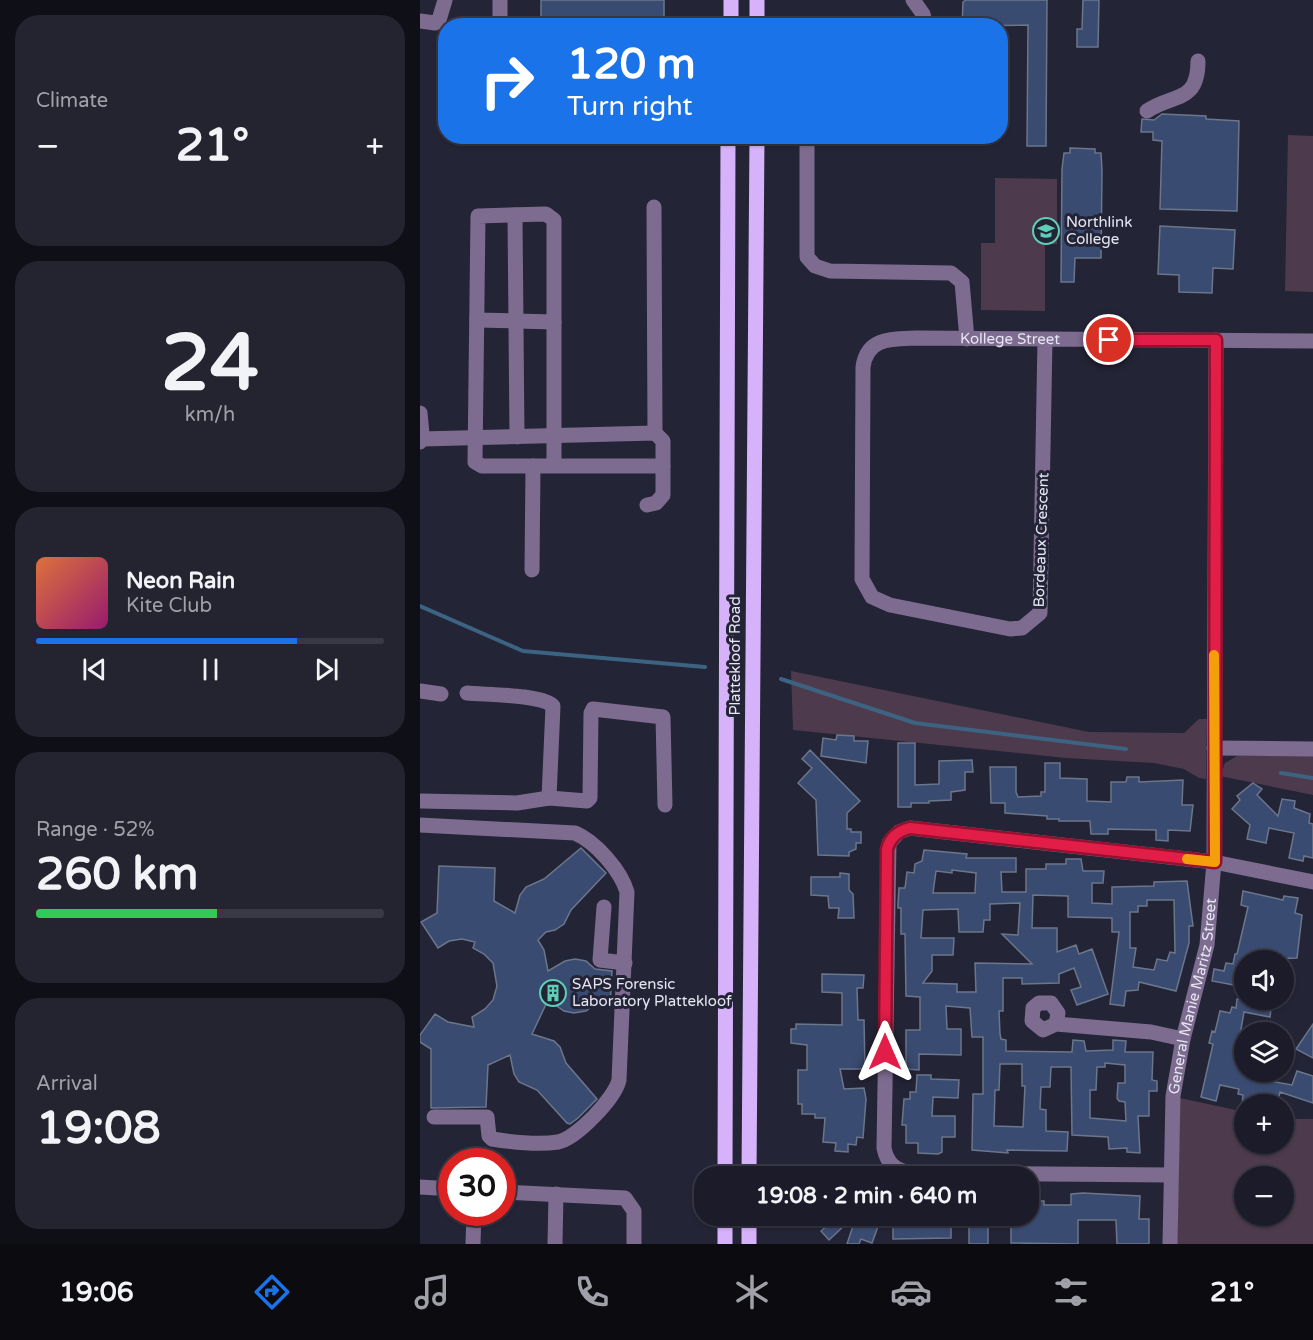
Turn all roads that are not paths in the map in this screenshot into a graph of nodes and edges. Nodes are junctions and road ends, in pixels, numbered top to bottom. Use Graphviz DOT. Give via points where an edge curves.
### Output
graph roads {
  1 [pos="445,0"];
  2 [pos="500,0"];
  3 [pos="731,0"];
  4 [pos="757,0"];
  5 [pos="913,0"];
  6 [pos="440,18"];
  7 [pos="500,18"];
  8 [pos="731,18"];
  9 [pos="757,18"];
  10 [pos="924,18"];
  11 [pos="420,21"];
  12 [pos="438,21"];
  13 [pos="1198,61"];
  14 [pos="1147,111"];
  15 [pos="728,144"];
  16 [pos="757,144"];
  17 [pos="807,144"];
  18 [pos="654,207"];
  19 [pos="515,215"];
  20 [pos="477,320"];
  21 [pos="515,321"];
  22 [pos="554,321"];
  23 [pos="887,339"];
  24 [pos="967,339"];
  25 [pos="1045,339"];
  26 [pos="1216,340"];
  27 [pos="1313,341"];
  28 [pos="420,413"];
  29 [pos="655,433"];
  30 [pos="554,435"];
  31 [pos="517,436"];
  32 [pos="475,438"];
  33 [pos="420,441"];
  34 [pos="533,466"];
  35 [pos="554,466"];
  36 [pos="663,466"];
  37 [pos="647,505"];
  38 [pos="532,570"];
  39 [pos="420,692"];
  40 [pos="467,693"];
  41 [pos="441,694"];
  42 [pos="1214,748"];
  43 [pos="1313,749"];
  44 [pos="549,798"];
  45 [pos="420,801"];
  46 [pos="665,805"];
  47 [pos="420,825"];
  48 [pos="1215,862"];
  49 [pos="1313,882"];
  50 [pos="604,907"];
  51 [pos="624,963"];
  52 [pos="1056,1024"];
  53 [pos="1183,1039"];
  54 [pos="434,1117"];
  55 [pos="725,1166"];
  56 [pos="749,1166"];
  57 [pos="1170,1174"];
  58 [pos="420,1187"];
  59 [pos="438,1188"];
  60 [pos="516,1193"];
  61 [pos="556,1194"];
  62 [pos="474,1226"];
  63 [pos="725,1226"];
  64 [pos="749,1226"];
  65 [pos="473,1244"];
  66 [pos="555,1244"];
  67 [pos="634,1244"];
  68 [pos="725,1244"];
  69 [pos="749,1244"];
  70 [pos="1170,1244"];
  1 -- 6 [label="street"];
  2 -- 7 [label="street"];
  3 -- 8 [label="main road"];
  4 -- 9 [label="main road"];
  5 -- 10 [label="street"];
  11 -- 12 [label="street"];
  13 -- 14 [label="street" via="1196,80 1188,92"];
  15 -- 55 [label="main road, Plattekloof Road"];
  16 -- 56 [label="main road, Plattekloof Road"];
  17 -- 24 [label="street" via="810,262 830,271 951,273 962,282"];
  18 -- 29 [label="street"];
  19 -- 20 [label="street" via="477,217"];
  19 -- 21 [label="street"];
  19 -- 22 [label="street" via="546,214 554,220"];
  20 -- 21 [label="street"];
  20 -- 32 [label="street"];
  21 -- 22 [label="street"];
  21 -- 31 [label="street"];
  22 -- 30 [label="street"];
  23 -- 24 [label="street, Kollege Street"];
  23 -- 25 [label="street, Bordeaux Crescent" via="868,350 863,367 863,586 872,597 890,605 1017,629 1035,619 1042,606"];
  24 -- 25 [label="street, Kollege Street"];
  25 -- 26 [label="street, Kollege Street"];
  26 -- 27 [label="street, Kollege Street"];
  26 -- 42 [label="street, General Manie Maritz Street"];
  28 -- 33 [label="street"];
  29 -- 30 [label="street"];
  29 -- 36 [label="street" via="663,441"];
  30 -- 31 [label="street"];
  30 -- 35 [label="street"];
  31 -- 32 [label="street"];
  32 -- 33 [label="street"];
  32 -- 34 [label="street" via="477,465"];
  34 -- 35 [label="street"];
  34 -- 38 [label="street"];
  35 -- 36 [label="street"];
  36 -- 37 [label="street" via="662,498"];
  39 -- 41 [label="street"];
  40 -- 44 [label="street" via="536,699 551,704 554,740"];
  42 -- 43 [label="street"];
  42 -- 48 [label="street, General Manie Maritz Street"];
  44 -- 45 [label="street" via="517,803"];
  44 -- 46 [label="street" via="590,798 593,709 663,717"];
  47 -- 51 [label="street" via="555,831 580,836 624,883"];
  48 -- 49 [label="street"];
  48 -- 53 [label="street, General Manie Maritz Street" via="1207,945"];
  48 -- 57 [label="street" via="910,828 894,836 887,849 888,1162 898,1170 912,1173"];
  50 -- 51 [label="street" via="600,960"];
  51 -- 54 [label="street" via="617,1089 571,1136 557,1142 495,1140 489,1136 487,1117"];
  52 -- 53 [label="street" via="1151,1032"];
  53 -- 57 [label="street, General Manie Maritz Street" via="1173,1096"];
  57 -- 70 [label="street, General Manie Maritz Street"];
  58 -- 59 [label="street"];
  60 -- 61 [label="street"];
  61 -- 66 [label="street"];
  61 -- 67 [label="street" via="625,1198 634,1211"];
  62 -- 65 [label="street"];
  63 -- 68 [label="main road"];
  64 -- 69 [label="main road"];
}
